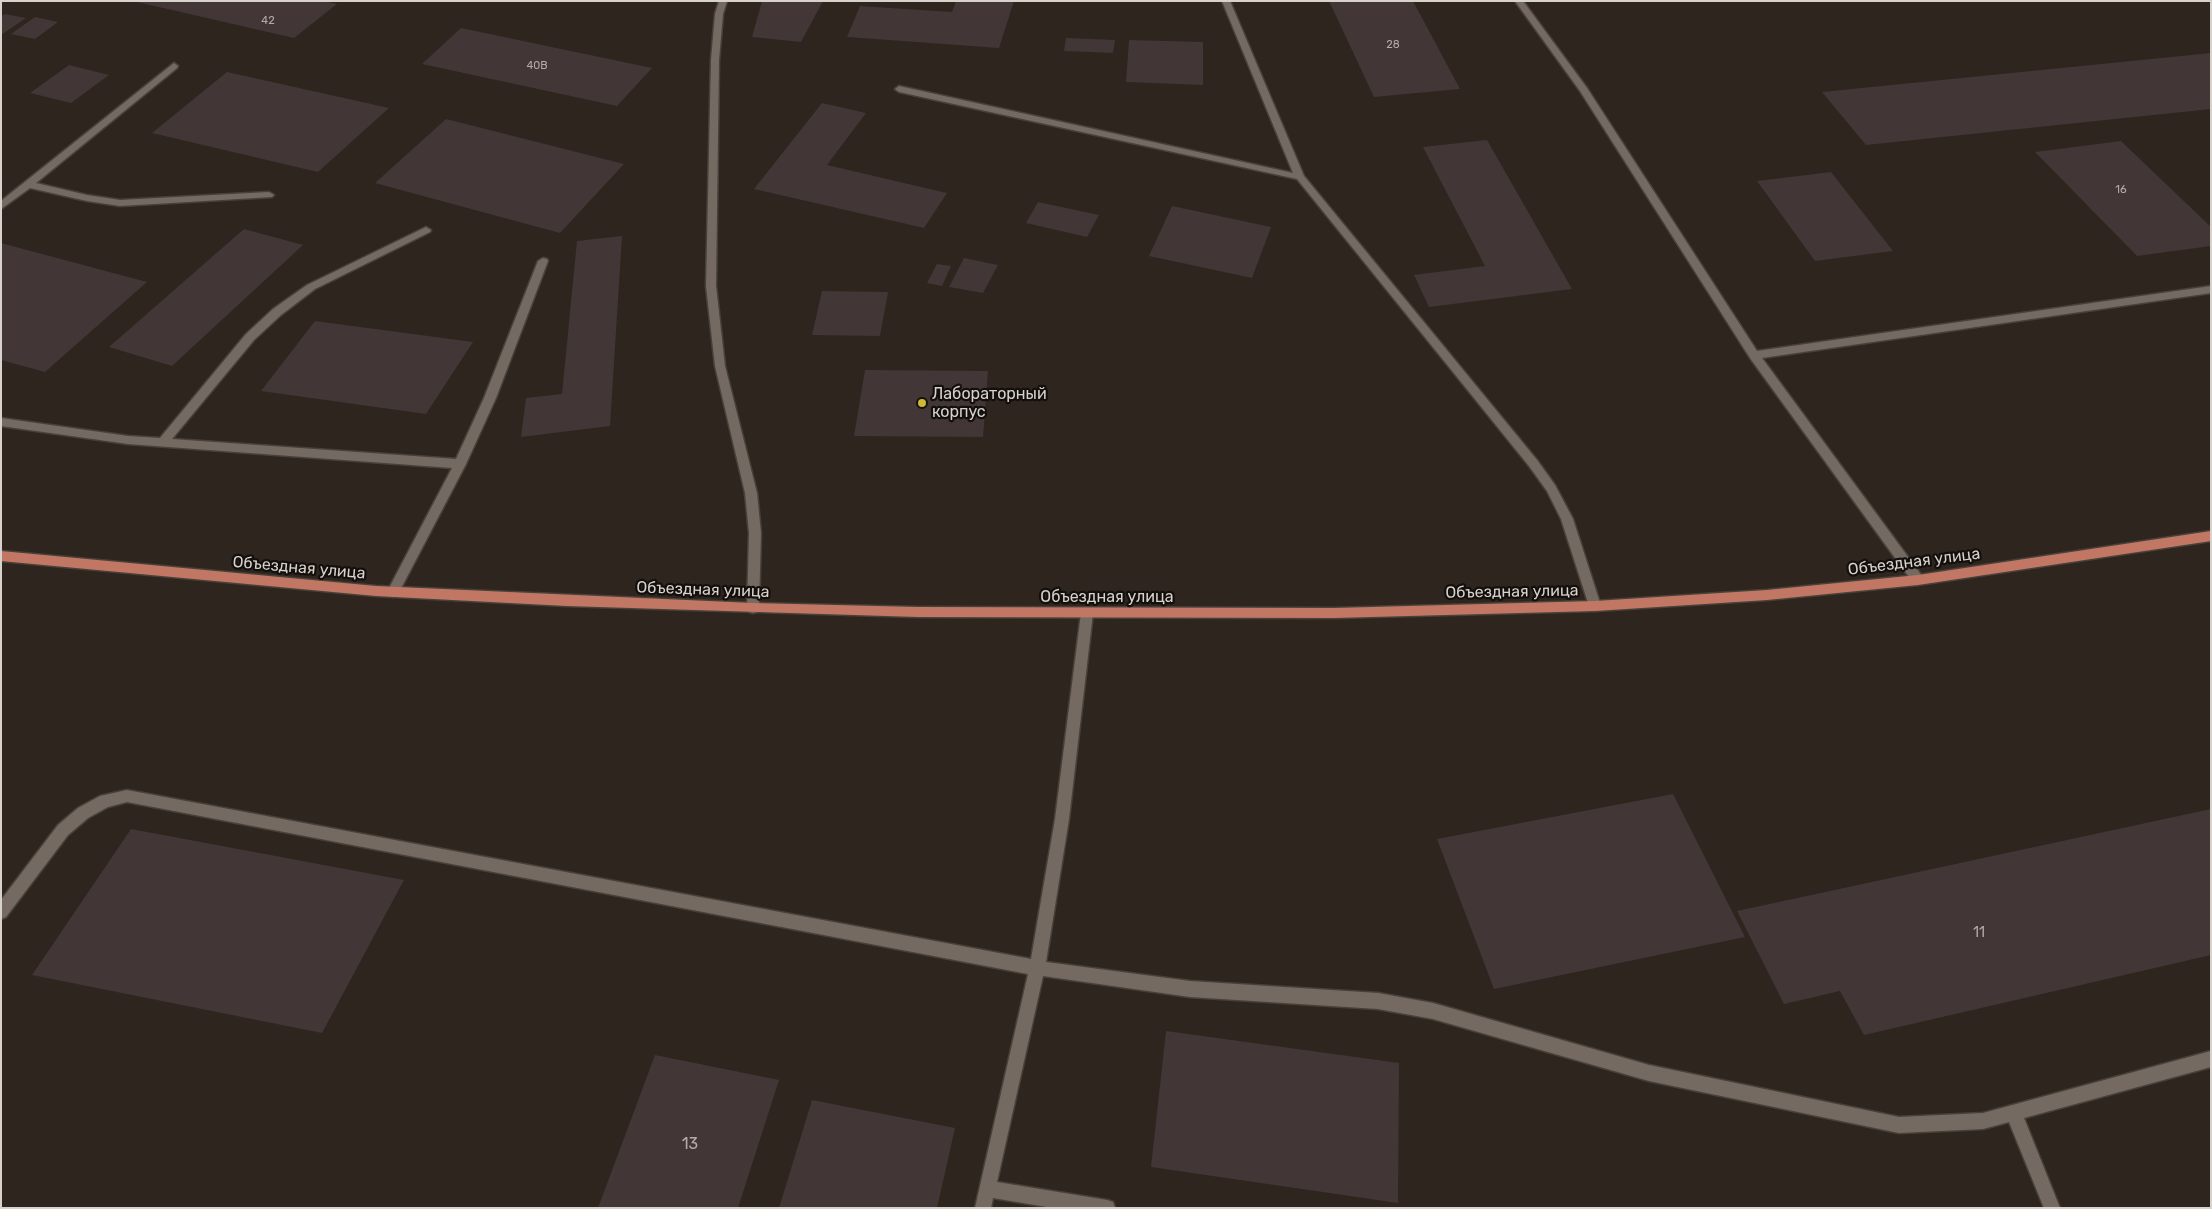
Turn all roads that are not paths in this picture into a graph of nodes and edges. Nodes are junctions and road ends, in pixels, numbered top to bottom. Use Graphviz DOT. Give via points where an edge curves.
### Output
graph roads {
  1 [pos="723,1"];
  2 [pos="1226,1"];
  3 [pos="1519,1"];
  4 [pos="174,66"];
  5 [pos="899,89"];
  6 [pos="1300,177"];
  7 [pos="28,184"];
  8 [pos="268,195"];
  9 [pos="1,206"];
  10 [pos="426,230"];
  11 [pos="543,260"];
  12 [pos="2211,290"];
  13 [pos="1754,355"];
  14 [pos="1,422"];
  15 [pos="162,443"];
  16 [pos="460,464"];
  17 [pos="2211,536"];
  18 [pos="1,556"];
  19 [pos="1918,580"];
  20 [pos="393,592"];
  21 [pos="1596,606"];
  22 [pos="753,608"];
  23 [pos="1087,613"];
  24 [pos="1,912"];
  25 [pos="1037,968"];
  26 [pos="2211,1059"];
  27 [pos="2014,1113"];
  28 [pos="987,1189"];
  29 [pos="983,1208"];
  30 [pos="1107,1208"];
  31 [pos="2052,1208"];
  1 -- 22 [label="street" via="715,60 711,286 720,366 751,493 755,533"];
  2 -- 6 [label="street"];
  3 -- 13 [label="street" via="1584,90"];
  4 -- 7 [label="street"];
  5 -- 6 [label="street"];
  6 -- 21 [label="street" via="1551,488 1567,519"];
  7 -- 8 [label="street" via="120,202"];
  7 -- 9 [label="street"];
  10 -- 15 [label="street" via="311,287 277,312 250,336"];
  11 -- 16 [label="street" via="490,398"];
  12 -- 13 [label="street"];
  13 -- 19 [label="street"];
  14 -- 15 [label="street"];
  15 -- 16 [label="street"];
  16 -- 20 [label="street"];
  17 -- 19 [label="main road, Объездная улица"];
  18 -- 20 [label="main road, Объездная улица"];
  19 -- 21 [label="main road, Объездная улица"];
  20 -- 22 [label="main road, Объездная улица"];
  21 -- 23 [label="main road, Объездная улица" via="1334,613"];
  22 -- 23 [label="main road, Объездная улица"];
  23 -- 25 [label="street" via="1062,819"];
  24 -- 25 [label="street" via="62,830 105,801 127,796"];
  25 -- 27 [label="street" via="1190,989 1378,1001 1433,1011 1649,1073 1899,1125 1984,1121"];
  25 -- 28 [label="street"];
  26 -- 27 [label="street"];
  27 -- 31 [label="street"];
  28 -- 29 [label="street"];
  28 -- 30 [label="street"];
}
